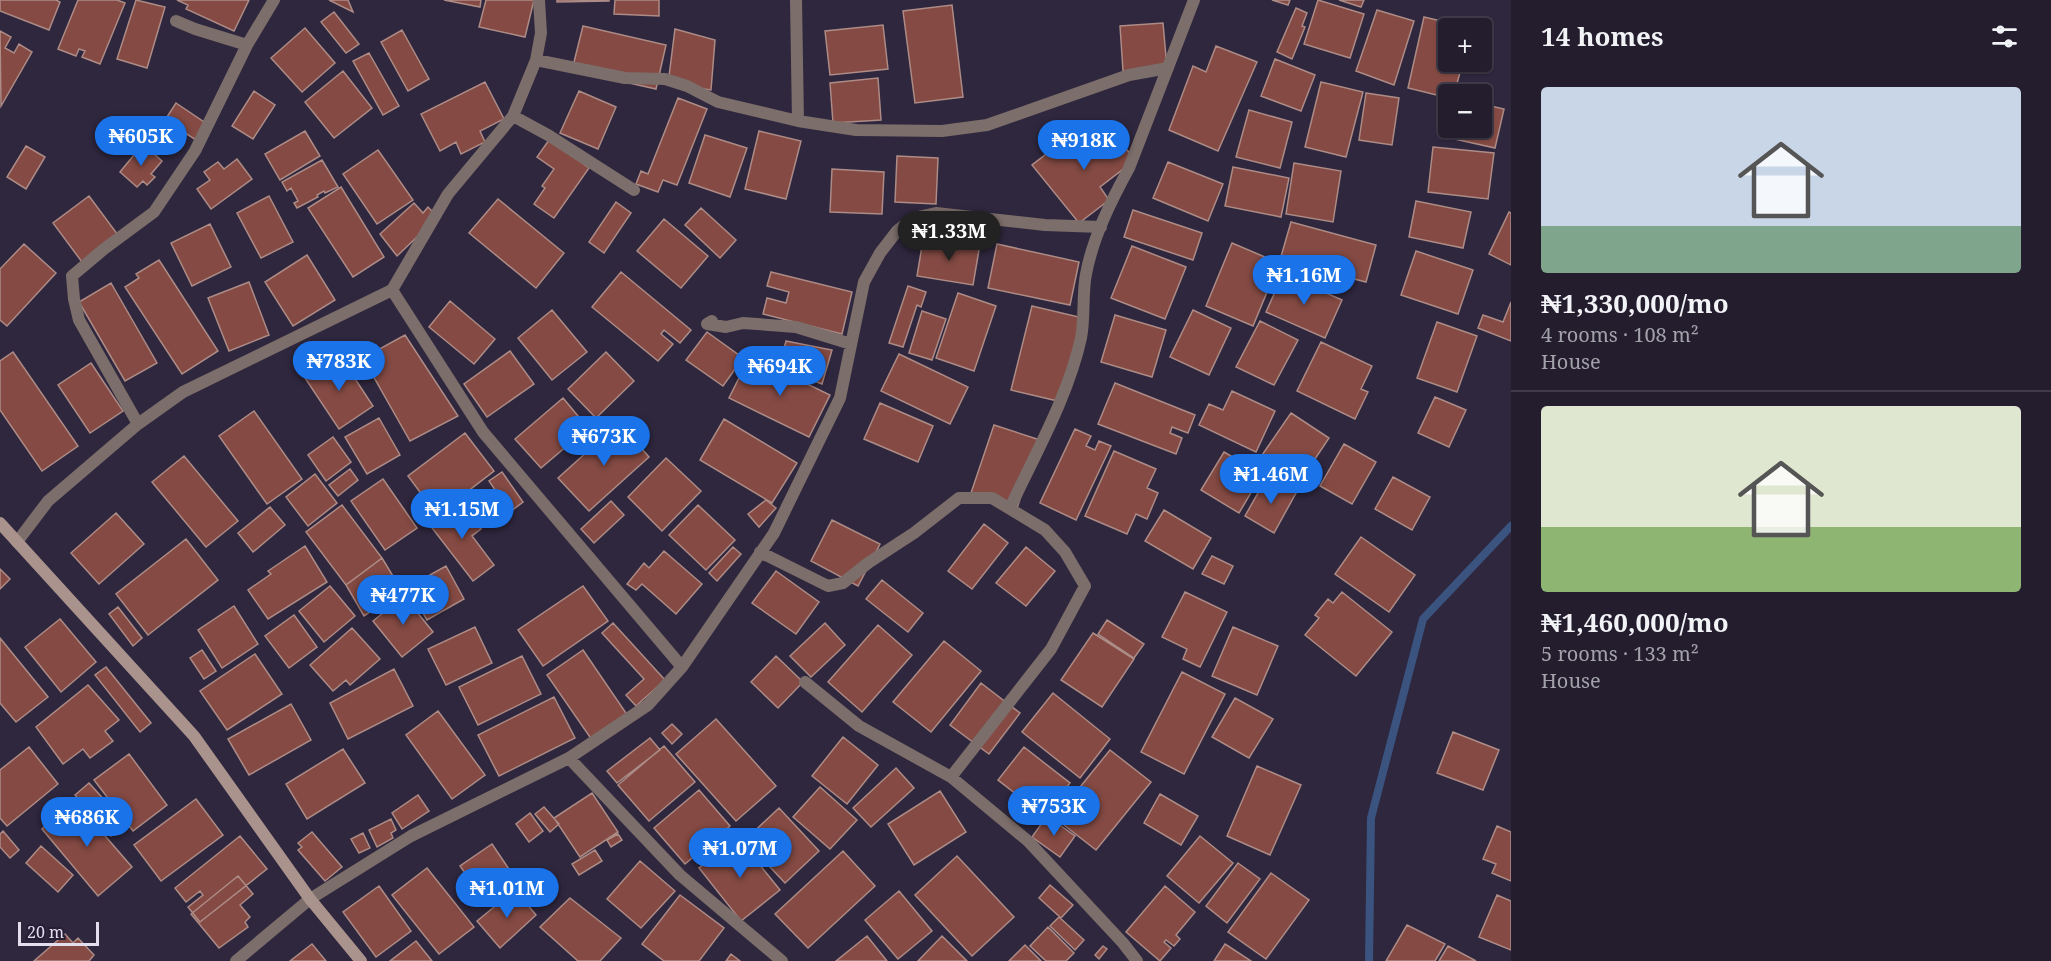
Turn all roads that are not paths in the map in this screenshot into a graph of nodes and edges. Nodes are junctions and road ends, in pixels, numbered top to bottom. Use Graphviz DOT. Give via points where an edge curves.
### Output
graph roads {
  1 [pos="274,0"];
  2 [pos="539,0"];
  3 [pos="796,0"];
  4 [pos="1194,0"];
  5 [pos="176,21"];
  6 [pos="247,45"];
  7 [pos="536,60"];
  8 [pos="1168,68"];
  9 [pos="513,116"];
  10 [pos="798,121"];
  11 [pos="634,190"];
  12 [pos="1101,227"];
  13 [pos="392,290"];
  14 [pos="712,321"];
  15 [pos="851,344"];
  16 [pos="138,424"];
  17 [pos="1010,508"];
  18 [pos="0,523"];
  19 [pos="17,542"];
  20 [pos="760,552"];
  21 [pos="682,667"];
  22 [pos="805,682"];
  23 [pos="570,758"];
  24 [pos="951,777"];
  25 [pos="310,899"];
  26 [pos="236,961"];
  27 [pos="361,961"];
  28 [pos="782,961"];
  29 [pos="1137,961"];
  1 -- 6 [label="street"];
  2 -- 7 [label="street" via="542,33"];
  3 -- 10 [label="street"];
  4 -- 8 [label="street"];
  5 -- 6 [label="street"];
  6 -- 16 [label="street" via="195,151 154,212 72,276 79,320"];
  7 -- 9 [label="street"];
  7 -- 10 [label="street" via="626,78 665,79 718,102"];
  8 -- 10 [label="street" via="1129,75 987,125 942,131 856,130"];
  8 -- 12 [label="street"];
  9 -- 11 [label="street"];
  9 -- 13 [label="street" via="448,194"];
  12 -- 15 [label="street" via="936,213 913,218 880,253 864,282"];
  12 -- 17 [label="street" via="1086,274 1078,348 1062,397"];
  13 -- 16 [label="street" via="183,392"];
  13 -- 21 [label="street" via="483,432"];
  14 -- 15 [label="street" via="707,324 796,327"];
  15 -- 20 [label="street" via="840,398 774,533"];
  16 -- 19 [label="street" via="48,501"];
  17 -- 20 [label="street" via="992,498 959,498 836,585 815,581"];
  17 -- 24 [label="street" via="1045,530 1065,552 1085,586 1051,649"];
  18 -- 19 [label="street"];
  19 -- 25 [label="street" via="194,736"];
  20 -- 21 [label="street"];
  21 -- 23 [label="street" via="648,705"];
  22 -- 24 [label="street" via="859,726"];
  23 -- 25 [label="street" via="411,836"];
  23 -- 28 [label="street" via="680,875"];
  24 -- 29 [label="street" via="1028,841"];
  25 -- 26 [label="street"];
  25 -- 27 [label="street"];
}
